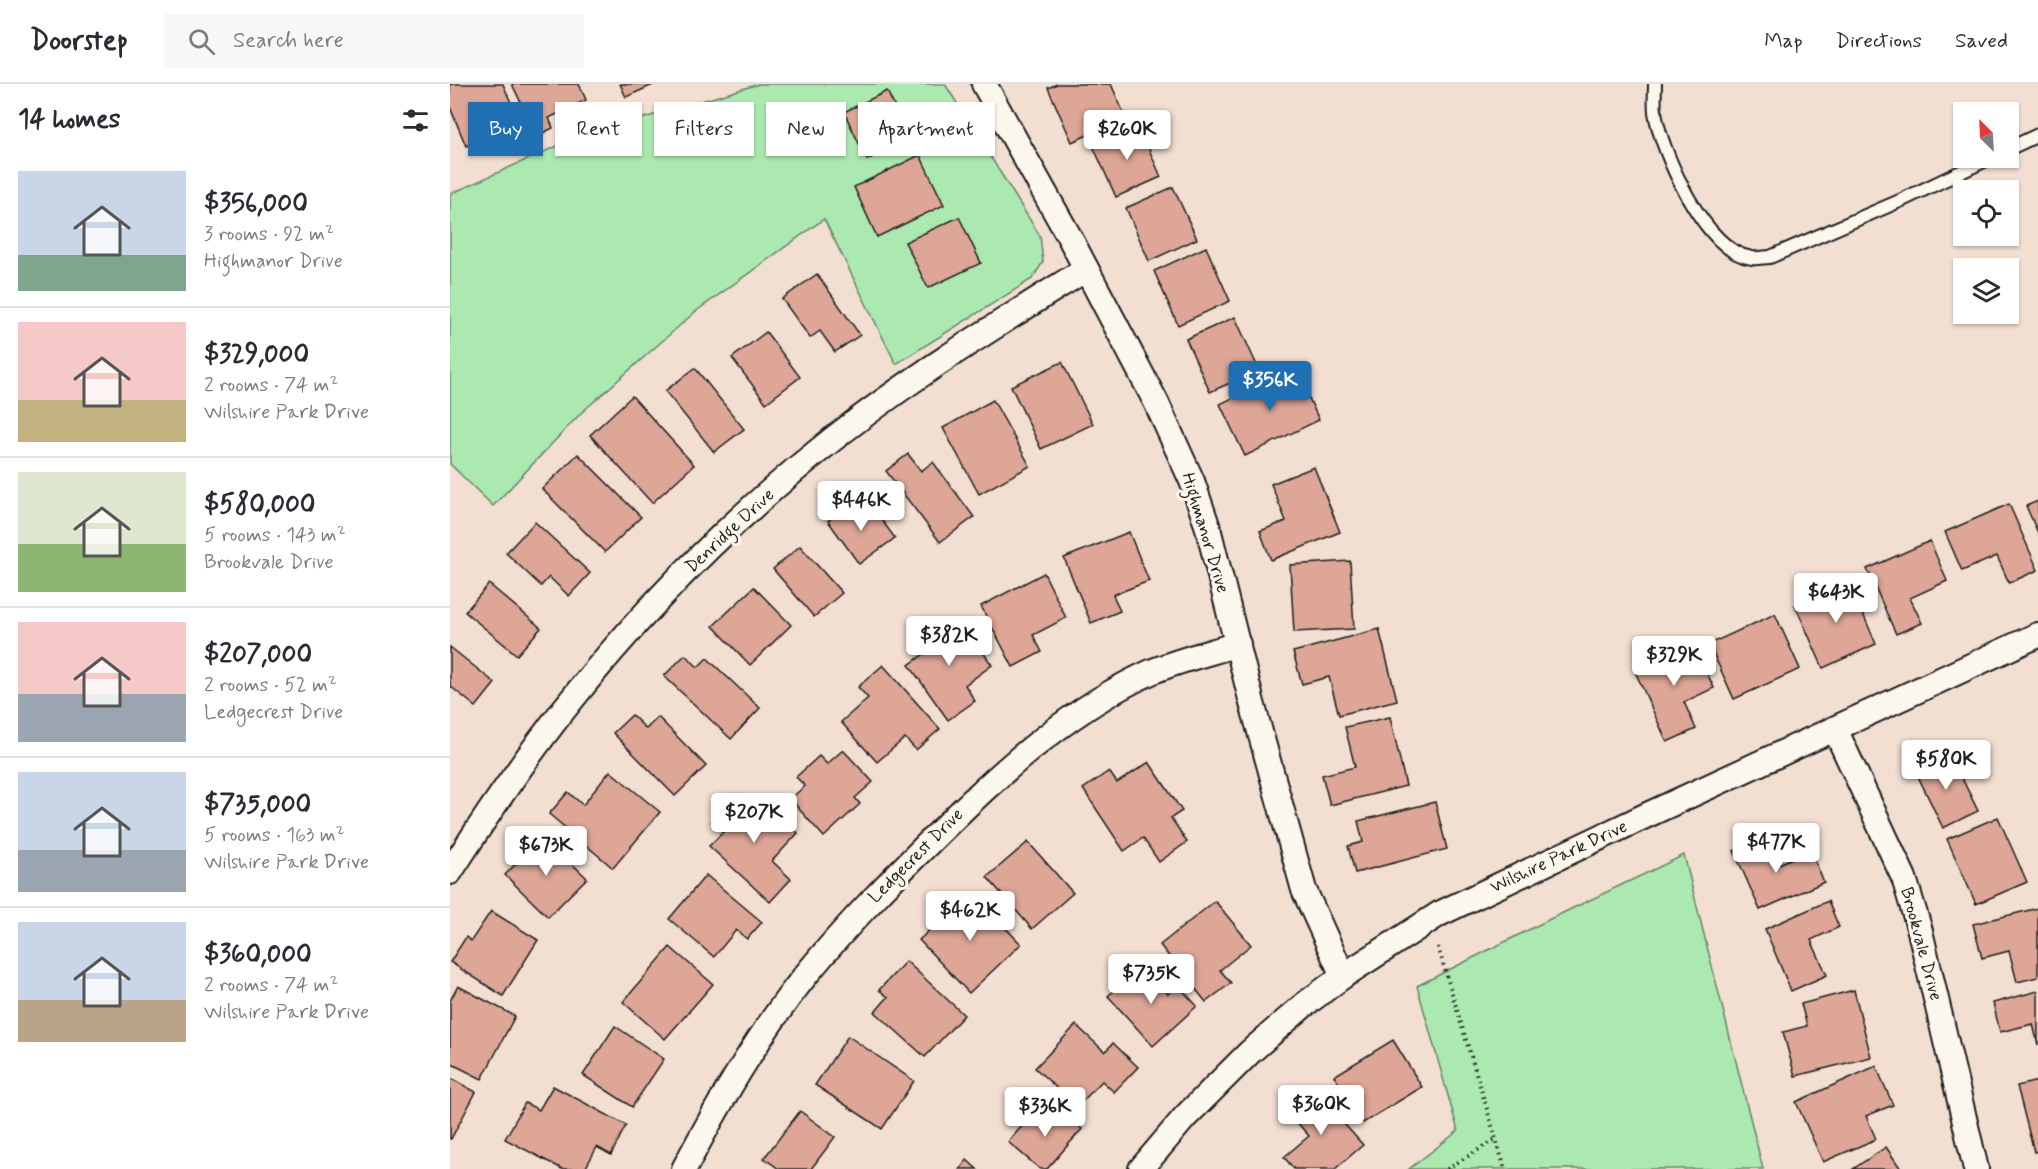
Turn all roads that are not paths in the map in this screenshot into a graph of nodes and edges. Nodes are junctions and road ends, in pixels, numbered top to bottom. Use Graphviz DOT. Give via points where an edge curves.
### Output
graph roads {
  1 [pos="984,84"];
  2 [pos="1655,84"];
  3 [pos="2038,135"];
  4 [pos="2019,144"];
  5 [pos="1969,168"];
  6 [pos="1086,269"];
  7 [pos="2038,635"];
  8 [pos="1238,644"];
  9 [pos="1835,729"];
  10 [pos="450,872"];
  11 [pos="1343,976"];
  12 [pos="684,1169"];
  13 [pos="1141,1169"];
  14 [pos="1976,1169"];
  1 -- 6 [label="street, Highmanor Drive"];
  2 -- 5 [label="lane" via="1655,112 1682,187 1714,235 1751,258 1781,252"];
  3 -- 4 [label="lane"];
  6 -- 8 [label="street, Highmanor Drive" via="1156,402 1191,480 1208,528"];
  6 -- 10 [label="street, Denridge Drive" via="926,372 834,438 749,510 675,583 564,709"];
  7 -- 9 [label="street, Wilshire Park Drive"];
  8 -- 11 [label="street, Highmanor Drive" via="1304,890"];
  8 -- 12 [label="street, Ledgecrest Drive" via="1152,672 1105,697 993,780 875,895 804,977 749,1057"];
  9 -- 11 [label="street, Wilshire Park Drive" via="1509,880 1430,920"];
  9 -- 14 [label="street, Brookvale Drive" via="1904,878"];
  11 -- 13 [label="street, Wilshire Park Drive" via="1250,1052 1185,1117"];
}
